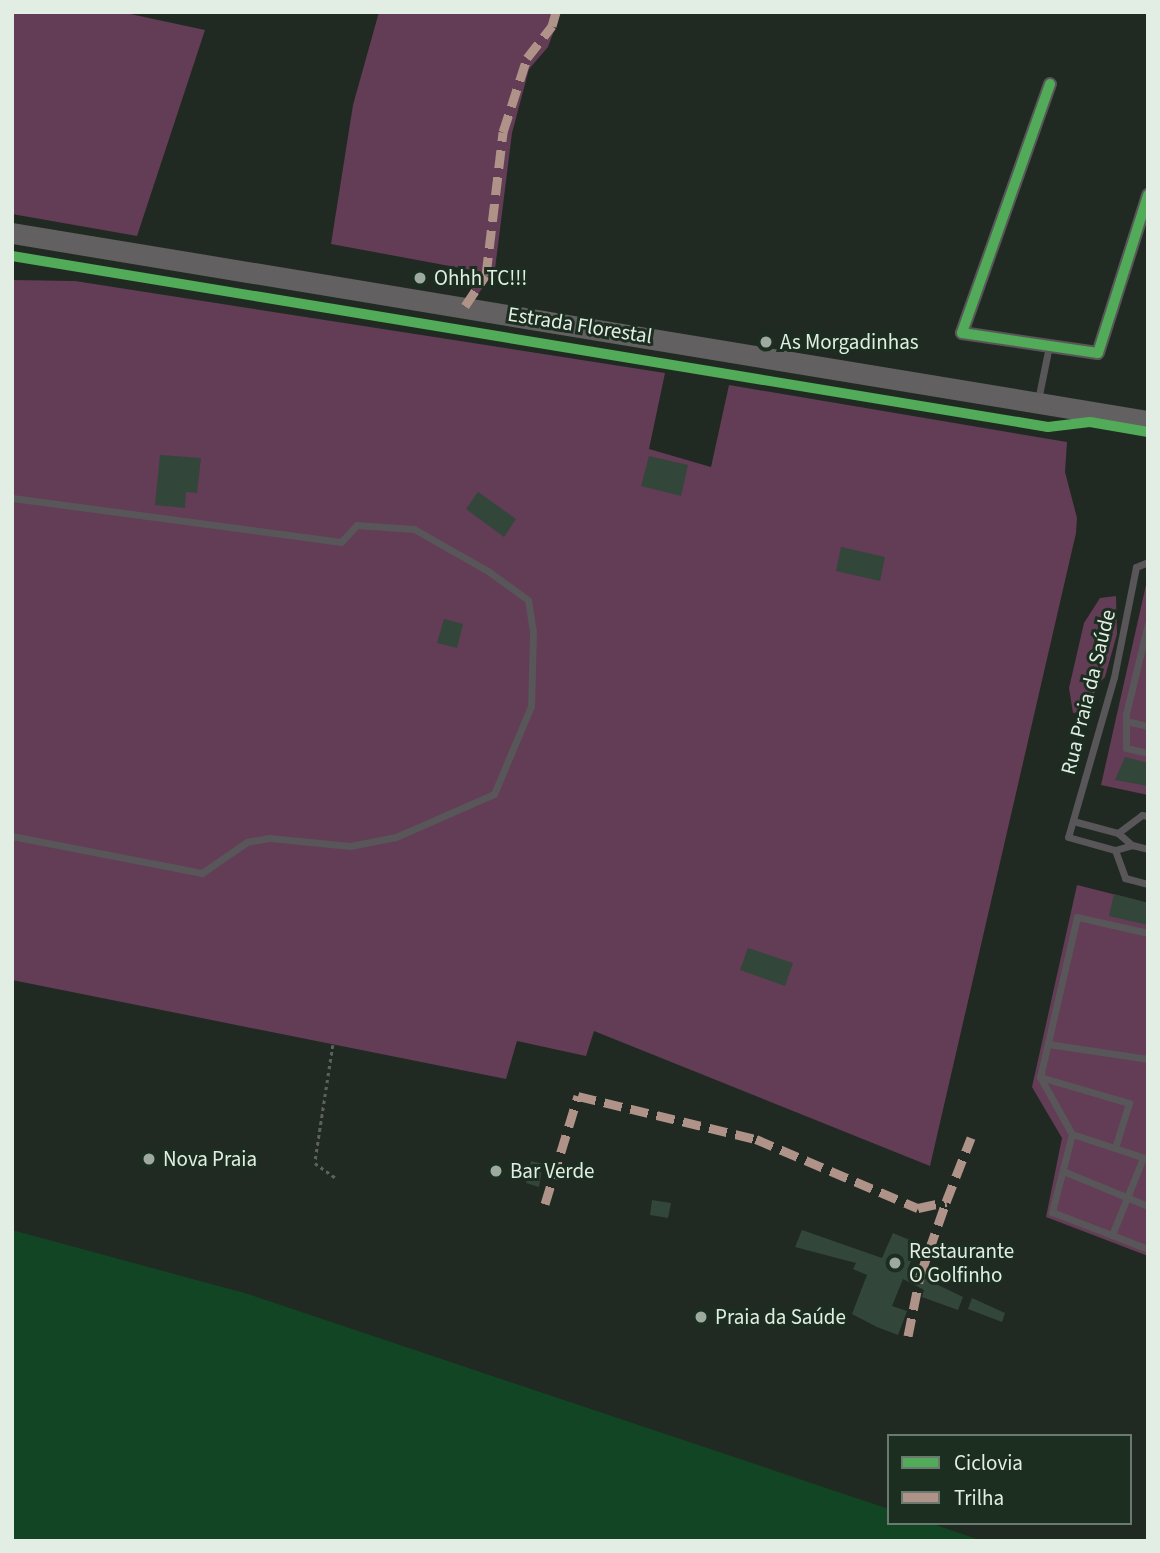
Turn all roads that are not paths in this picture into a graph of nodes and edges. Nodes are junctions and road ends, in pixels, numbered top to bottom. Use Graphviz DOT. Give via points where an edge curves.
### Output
graph roads {
  1 [pos="1050,84"];
  2 [pos="1148,195"];
  3 [pos="12,233"];
  4 [pos="1049,346"];
  5 [pos="1037,405"];
  6 [pos="1148,421"];
  7 [pos="12,498"];
  8 [pos="1148,562"];
  9 [pos="1148,623"];
  10 [pos="1144,654"];
  11 [pos="1126,721"];
  12 [pos="1148,726"];
  13 [pos="1148,753"];
  14 [pos="1148,816"];
  15 [pos="1073,821"];
  16 [pos="1118,833"];
  17 [pos="12,836"];
  18 [pos="1132,845"];
  19 [pos="1148,849"];
  20 [pos="1115,850"];
  21 [pos="1148,884"];
  22 [pos="1148,933"];
  23 [pos="1048,1044"];
  24 [pos="1148,1059"];
  25 [pos="1040,1077"];
  26 [pos="1072,1134"];
  27 [pos="1115,1148"];
  28 [pos="1146,1159"];
  29 [pos="1063,1171"];
  30 [pos="1128,1198"];
  31 [pos="1148,1206"];
  32 [pos="1112,1235"];
  33 [pos="1148,1249"];
  1 -- 4 [label="street" via="962,333"];
  2 -- 4 [label="street" via="1098,353"];
  3 -- 5 [label="main road, Estrada Florestal"];
  4 -- 5 [label="lane"];
  5 -- 6 [label="main road, Estrada Florestal"];
  7 -- 17 [label="lane" via="341,542 357,525 414,529 528,600 533,632 531,706 494,794 396,837 350,846 269,838 247,842 202,873"];
  8 -- 15 [label="lane, Rua Praia da Saúde" via="1136,567 1114,677"];
  9 -- 10 [label="lane"];
  10 -- 11 [label="lane"];
  11 -- 12 [label="lane"];
  11 -- 13 [label="lane" via="1126,748"];
  14 -- 16 [label="lane" via="1142,815"];
  15 -- 16 [label="lane"];
  15 -- 20 [label="lane, Rua Praia da Saúde" via="1068,837"];
  16 -- 18 [label="lane"];
  18 -- 19 [label="lane"];
  18 -- 20 [label="lane"];
  20 -- 21 [label="lane" via="1125,878"];
  22 -- 23 [label="lane" via="1077,917"];
  23 -- 24 [label="lane"];
  23 -- 25 [label="lane"];
  25 -- 26 [label="lane"];
  25 -- 27 [label="lane" via="1129,1103"];
  26 -- 27 [label="lane"];
  26 -- 29 [label="lane"];
  27 -- 28 [label="lane"];
  28 -- 30 [label="lane"];
  29 -- 30 [label="lane"];
  29 -- 32 [label="lane" via="1052,1212"];
  30 -- 31 [label="lane"];
  30 -- 32 [label="lane"];
  32 -- 33 [label="lane"];
}
